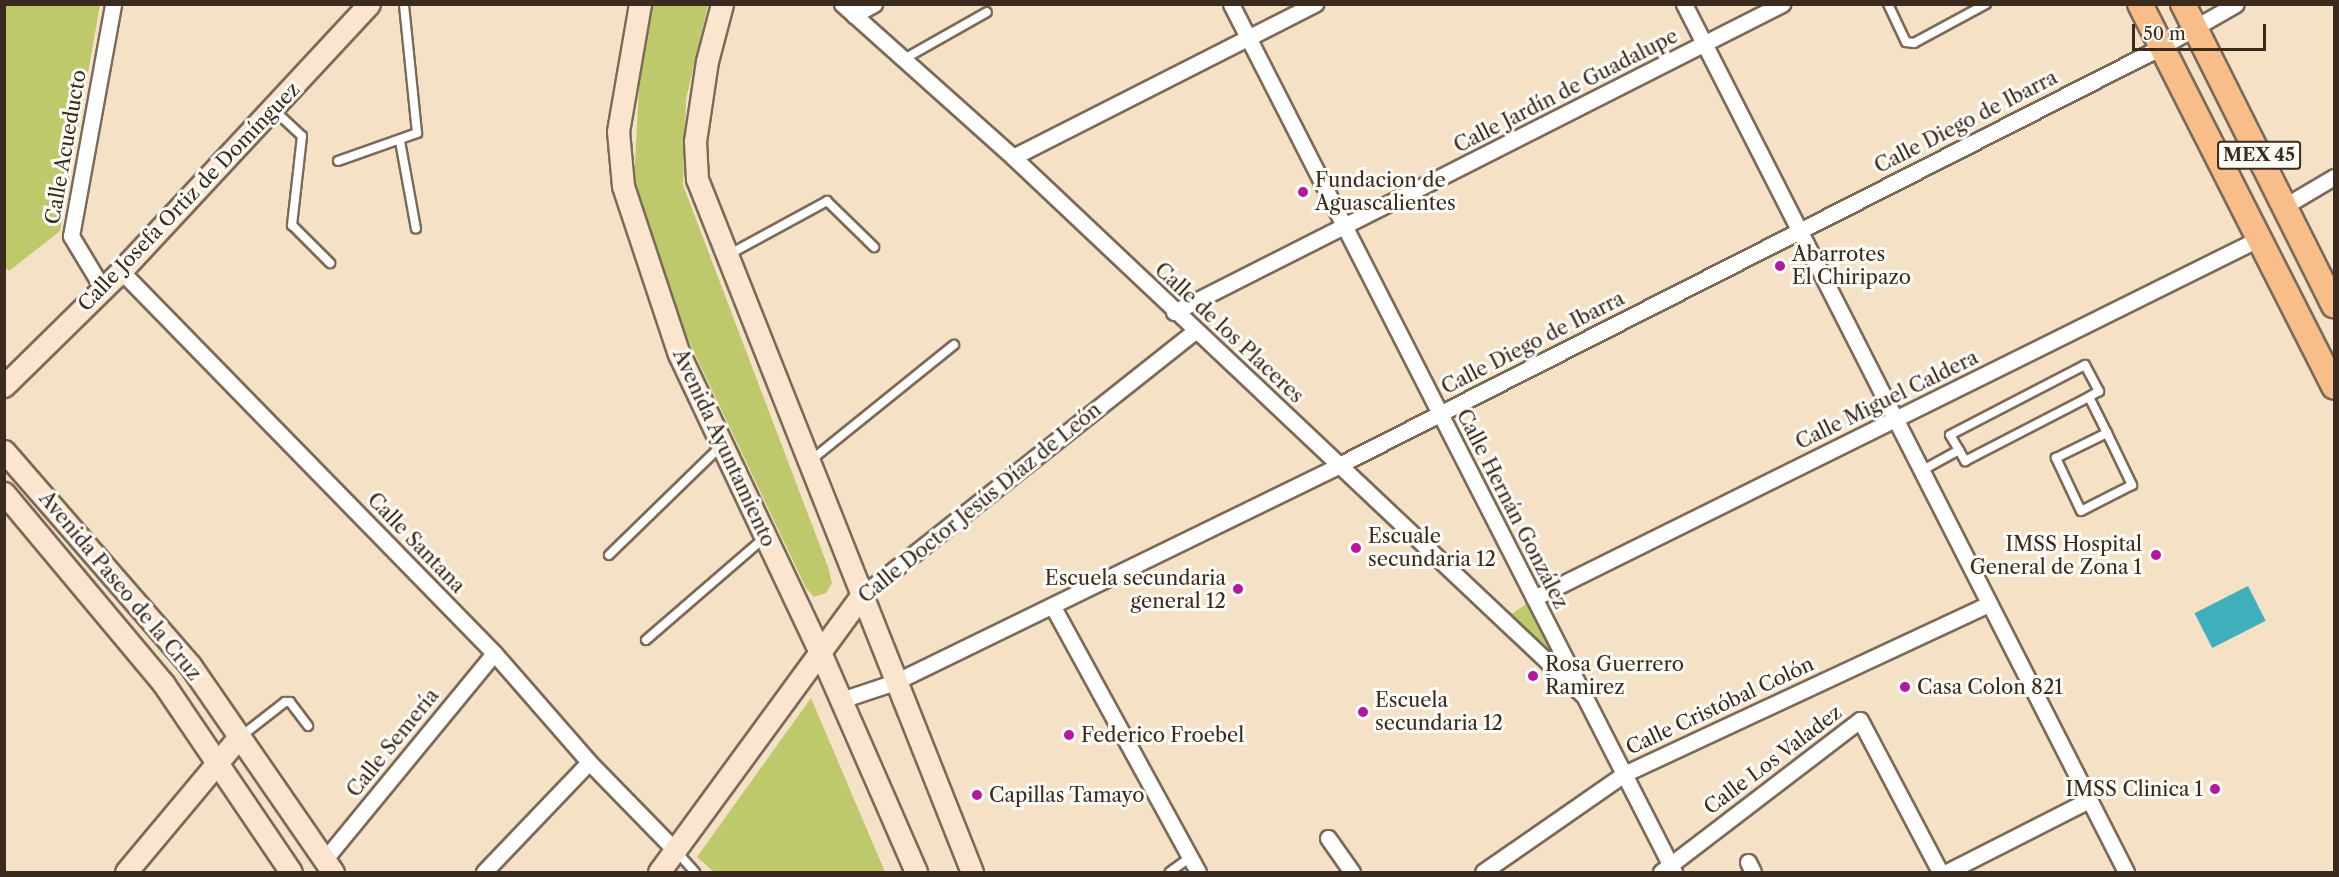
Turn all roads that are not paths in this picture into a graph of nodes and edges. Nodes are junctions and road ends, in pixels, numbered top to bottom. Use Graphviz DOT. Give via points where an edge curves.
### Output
graph roads {
  1 [pos="113,4"];
  2 [pos="369,4"];
  3 [pos="404,4"];
  4 [pos="640,4"];
  5 [pos="722,4"];
  6 [pos="842,4"];
  7 [pos="873,4"];
  8 [pos="1231,4"];
  9 [pos="1315,4"];
  10 [pos="1684,4"];
  11 [pos="1782,4"];
  12 [pos="1888,4"];
  13 [pos="1986,4"];
  14 [pos="2140,4"];
  15 [pos="2183,4"];
  16 [pos="2236,4"];
  17 [pos="987,12"];
  18 [pos="854,15"];
  19 [pos="2195,28"];
  20 [pos="1248,38"];
  21 [pos="1704,45"];
  22 [pos="2161,47"];
  23 [pos="904,59"];
  24 [pos="281,116"];
  25 [pos="400,141"];
  26 [pos="1013,157"];
  27 [pos="338,161"];
  28 [pos="2334,177"];
  29 [pos="2285,206"];
  30 [pos="1345,226"];
  31 [pos="416,229"];
  32 [pos="1799,231"];
  33 [pos="2258,239"];
  34 [pos="874,247"];
  35 [pos="727,256"];
  36 [pos="330,263"];
  37 [pos="121,271"];
  38 [pos="103,289"];
  39 [pos="2334,305"];
  40 [pos="1174,312"];
  41 [pos="1196,330"];
  42 [pos="954,345"];
  43 [pos="4,387"];
  44 [pos="2333,388"];
  45 [pos="2089,397"];
  46 [pos="1440,414"];
  47 [pos="1895,419"];
  48 [pos="2108,433"];
  49 [pos="722,445"];
  50 [pos="1959,450"];
  51 [pos="4,451"];
  52 [pos="809,462"];
  53 [pos="1339,465"];
  54 [pos="1921,471"];
  55 [pos="4,493"];
  56 [pos="765,537"];
  57 [pos="609,555"];
  58 [pos="862,595"];
  59 [pos="1534,598"];
  60 [pos="1989,604"];
  61 [pos="1053,607"];
  62 [pos="646,640"];
  63 [pos="820,652"];
  64 [pos="494,653"];
  65 [pos="895,682"];
  66 [pos="1584,696"];
  67 [pos="841,700"];
  68 [pos="308,726"];
  69 [pos="238,738"];
  70 [pos="589,762"];
  71 [pos="217,763"];
  72 [pos="1624,774"];
  73 [pos="2089,800"];
  74 [pos="1328,838"];
  75 [pos="675,850"];
  76 [pos="1190,858"];
  77 [pos="329,866"];
  78 [pos="1668,870"];
  79 [pos="126,873"];
  80 [pos="291,873"];
  81 [pos="484,873"];
  82 [pos="659,873"];
  83 [pos="695,873"];
  84 [pos="916,873"];
  85 [pos="972,873"];
  86 [pos="1170,873"];
  87 [pos="1198,873"];
  88 [pos="1352,873"];
  89 [pos="1483,873"];
  90 [pos="1940,873"];
  91 [pos="1947,873"];
  92 [pos="2126,873"];
  1 -- 38 [label="street, Calle Acueducto" via="71,236"];
  2 -- 24 [label="main road, Calle Josefa Ortiz de Domínguez"];
  3 -- 25 [label="lane" via="418,126 417,134"];
  4 -- 49 [label="main road, Avenida Ayuntamiento" via="618,131 623,186 679,354"];
  5 -- 35 [label="main road" via="707,61 695,141 697,179"];
  6 -- 18 [label="street, Calle de los Placeres"];
  7 -- 18 [label="street"];
  8 -- 20 [label="street, Calle Hernán González"];
  9 -- 20 [label="street"];
  10 -- 21 [label="street"];
  11 -- 21 [label="street, Calle Jardín de Guadalupe"];
  12 -- 13 [label="lane" via="1906,42 1914,43"];
  14 -- 22 [label="main road, MEX 45"];
  15 -- 19 [label="main road, MEX 45"];
  16 -- 19 [label="street, Calle Diego de Ibarra"];
  17 -- 23 [label="lane"];
  18 -- 23 [label="street, Calle de los Placeres"];
  19 -- 22 [label="street, Calle Diego de Ibarra"];
  19 -- 29 [label="main road, MEX 45"];
  20 -- 26 [label="street"];
  20 -- 30 [label="street, Calle Hernán González"];
  21 -- 30 [label="street, Calle Jardín de Guadalupe"];
  21 -- 32 [label="street"];
  22 -- 32 [label="street, Calle Diego de Ibarra"];
  22 -- 33 [label="main road, MEX 45"];
  23 -- 26 [label="street, Calle de los Placeres"];
  24 -- 36 [label="lane" via="302,136 292,225"];
  24 -- 37 [label="main road, Calle Josefa Ortiz de Domínguez"];
  25 -- 27 [label="lane"];
  25 -- 31 [label="lane"];
  26 -- 40 [label="street, Calle de los Placeres"];
  28 -- 29 [label="street"];
  29 -- 39 [label="main road, MEX 45"];
  30 -- 40 [label="street, Calle Jardín de Guadalupe"];
  30 -- 46 [label="street, Calle Hernán González"];
  32 -- 46 [label="street, Calle Diego de Ibarra"];
  32 -- 47 [label="street"];
  33 -- 44 [label="main road, MEX 45"];
  33 -- 47 [label="street, Calle Miguel Caldera"];
  34 -- 35 [label="lane" via="827,201"];
  35 -- 52 [label="main road"];
  37 -- 38 [label="main road, Calle Josefa Ortiz de Domínguez"];
  37 -- 64 [label="street, Calle Santana"];
  38 -- 43 [label="main road, Calle Josefa Ortiz de Domínguez"];
  40 -- 41 [label="street, Calle de los Placeres"];
  41 -- 53 [label="street, Calle de los Placeres"];
  41 -- 58 [label="street, Calle Doctor Jesús Díaz de León"];
  42 -- 52 [label="lane"];
  45 -- 48 [label="lane"];
  45 -- 50 [label="lane" via="1965,461"];
  45 -- 50 [label="lane" via="2099,391 2085,364 1950,435"];
  46 -- 53 [label="street, Calle Diego de Ibarra"];
  46 -- 59 [label="street, Calle Hernán González"];
  47 -- 54 [label="street"];
  47 -- 59 [label="street, Calle Miguel Caldera"];
  48 -- 48 [label="lane" via="2132,485 2081,511 2056,458"];
  49 -- 56 [label="main road, Avenida Ayuntamiento"];
  49 -- 57 [label="lane"];
  50 -- 54 [label="lane"];
  51 -- 69 [label="main road, Avenida Paseo de la Cruz" via="190,664"];
  52 -- 58 [label="main road"];
  53 -- 61 [label="street, Calle Diego de Ibarra"];
  53 -- 66 [label="street, Calle de los Placeres"];
  54 -- 60 [label="street"];
  55 -- 71 [label="main road, Avenida Paseo de la Cruz" via="163,683"];
  56 -- 62 [label="lane"];
  56 -- 63 [label="main road, Avenida Ayuntamiento"];
  58 -- 63 [label="main road, Calle Doctor Jesús Díaz de León"];
  58 -- 65 [label="main road"];
  59 -- 66 [label="street, Calle Hernán González"];
  60 -- 72 [label="street, Calle Cristóbal Colón"];
  60 -- 73 [label="street"];
  61 -- 65 [label="street, Calle Diego de Ibarra"];
  61 -- 76 [label="street"];
  63 -- 67 [label="main road, Avenida Ayuntamiento"];
  63 -- 75 [label="main road, Calle Doctor Jesús Díaz de León"];
  64 -- 70 [label="street, Calle Santana"];
  64 -- 77 [label="street, Calle Semería"];
  65 -- 67 [label="street, Calle Diego de Ibarra"];
  65 -- 85 [label="main road"];
  66 -- 72 [label="street, Calle Hernán González"];
  67 -- 84 [label="main road, Avenida Ayuntamiento"];
  68 -- 69 [label="lane" via="290,702 285,702"];
  69 -- 71 [label="main road"];
  69 -- 77 [label="main road, Avenida Paseo de la Cruz"];
  70 -- 75 [label="street, Calle Santana"];
  70 -- 81 [label="street"];
  71 -- 79 [label="main road"];
  71 -- 80 [label="main road, Avenida Paseo de la Cruz"];
  72 -- 78 [label="street, Calle Hernán González"];
  72 -- 89 [label="street, Calle Cristóbal Colón"];
  73 -- 91 [label="street"];
  73 -- 92 [label="street"];
  74 -- 88 [label="street"];
  75 -- 82 [label="main road, Calle Doctor Jesús Díaz de León"];
  75 -- 83 [label="lane"];
  76 -- 86 [label="lane"];
  76 -- 87 [label="street"];
  78 -- 90 [label="street, Calle Los Valadez" via="1860,720"];
}
